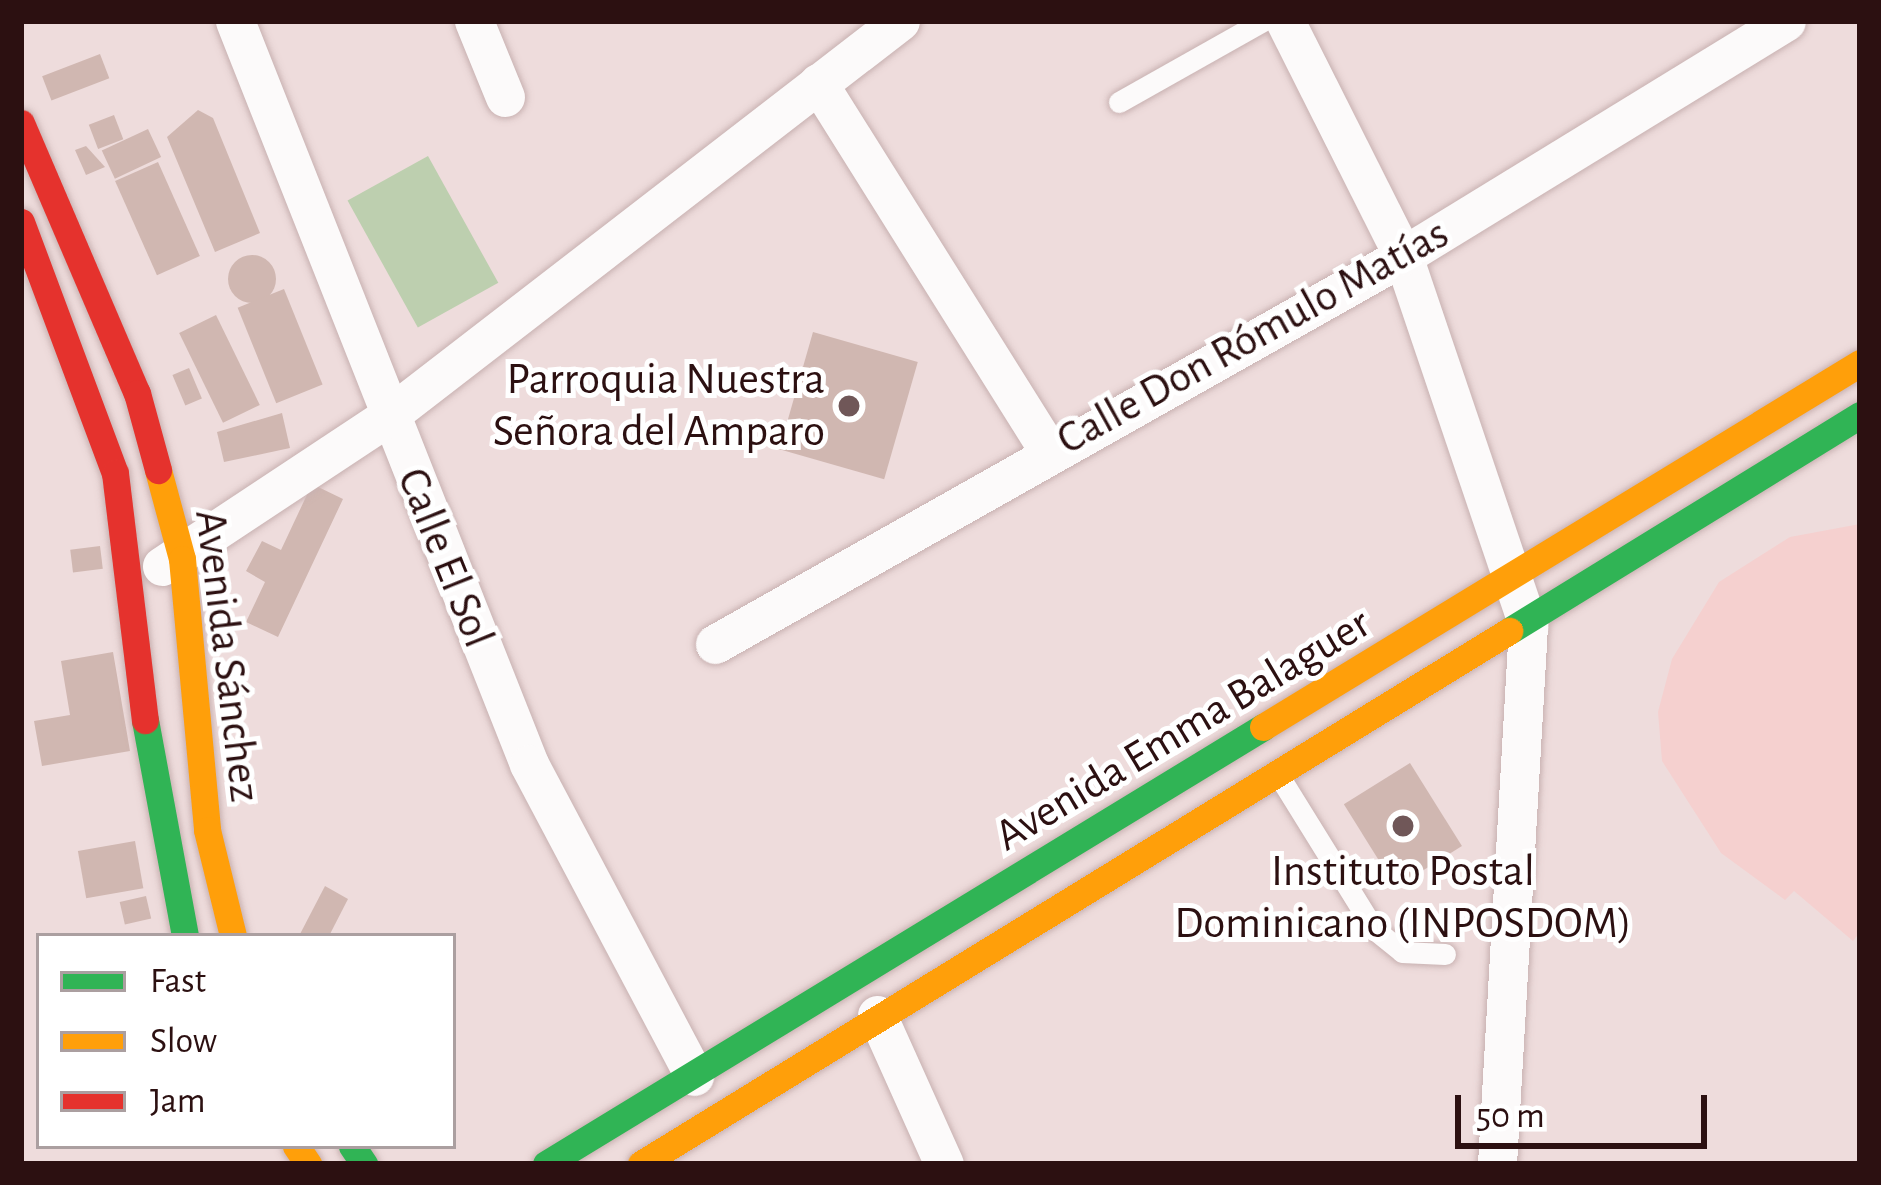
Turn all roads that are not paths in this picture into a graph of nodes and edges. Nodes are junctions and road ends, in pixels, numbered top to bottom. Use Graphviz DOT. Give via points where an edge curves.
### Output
graph roads {
  1 [pos="235,21"];
  2 [pos="474,21"];
  3 [pos="900,21"];
  4 [pos="1263,21"];
  5 [pos="1285,21"];
  6 [pos="1776,24"];
  7 [pos="818,83"];
  8 [pos="505,97"];
  9 [pos="1119,102"];
  10 [pos="21,123"];
  11 [pos="21,222"];
  12 [pos="1402,256"];
  13 [pos="1860,363"];
  14 [pos="1860,415"];
  15 [pos="387,417"];
  16 [pos="1049,451"];
  17 [pos="182,559"];
  18 [pos="135,577"];
  19 [pos="1519,578"];
  20 [pos="1528,626"];
  21 [pos="715,644"];
  22 [pos="1278,775"];
  23 [pos="184,933"];
  24 [pos="232,933"];
  25 [pos="1445,954"];
  26 [pos="857,976"];
  27 [pos="878,1015"];
  28 [pos="694,1076"];
  29 [pos="546,1164"];
  30 [pos="641,1164"];
  31 [pos="944,1164"];
  32 [pos="1497,1164"];
  1 -- 15 [label="street, Calle El Sol"];
  2 -- 8 [label="street"];
  3 -- 7 [label="street"];
  4 -- 9 [label="lane"];
  5 -- 12 [label="street"];
  6 -- 12 [label="street, Calle Don Rómulo Matías"];
  7 -- 15 [label="street"];
  7 -- 16 [label="street"];
  10 -- 17 [label="street, Avenida Sánchez" via="137,393"];
  11 -- 18 [label="street, Avenida Sánchez" via="93,394"];
  12 -- 16 [label="street, Calle Don Rómulo Matías"];
  12 -- 19 [label="street"];
  13 -- 19 [label="street, Avenida Emma Balaguer"];
  14 -- 20 [label="street, Avenida Emma Balaguer"];
  15 -- 17 [label="street"];
  15 -- 28 [label="street, Calle El Sol" via="548,804"];
  16 -- 21 [label="street, Calle Don Rómulo Matías"];
  17 -- 18 [label="street"];
  17 -- 24 [label="street, Avenida Sánchez" via="207,830"];
  18 -- 23 [label="street, Avenida Sánchez" via="160,843"];
  19 -- 20 [label="street"];
  19 -- 26 [label="street, Avenida Emma Balaguer"];
  20 -- 22 [label="street, Avenida Emma Balaguer"];
  20 -- 32 [label="street"];
  22 -- 25 [label="lane" via="1374,929 1402,952"];
  22 -- 27 [label="street, Avenida Emma Balaguer"];
  26 -- 27 [label="street"];
  26 -- 28 [label="street, Avenida Emma Balaguer"];
  27 -- 30 [label="street, Avenida Emma Balaguer"];
  27 -- 31 [label="street"];
  28 -- 29 [label="street, Avenida Emma Balaguer"];
}
